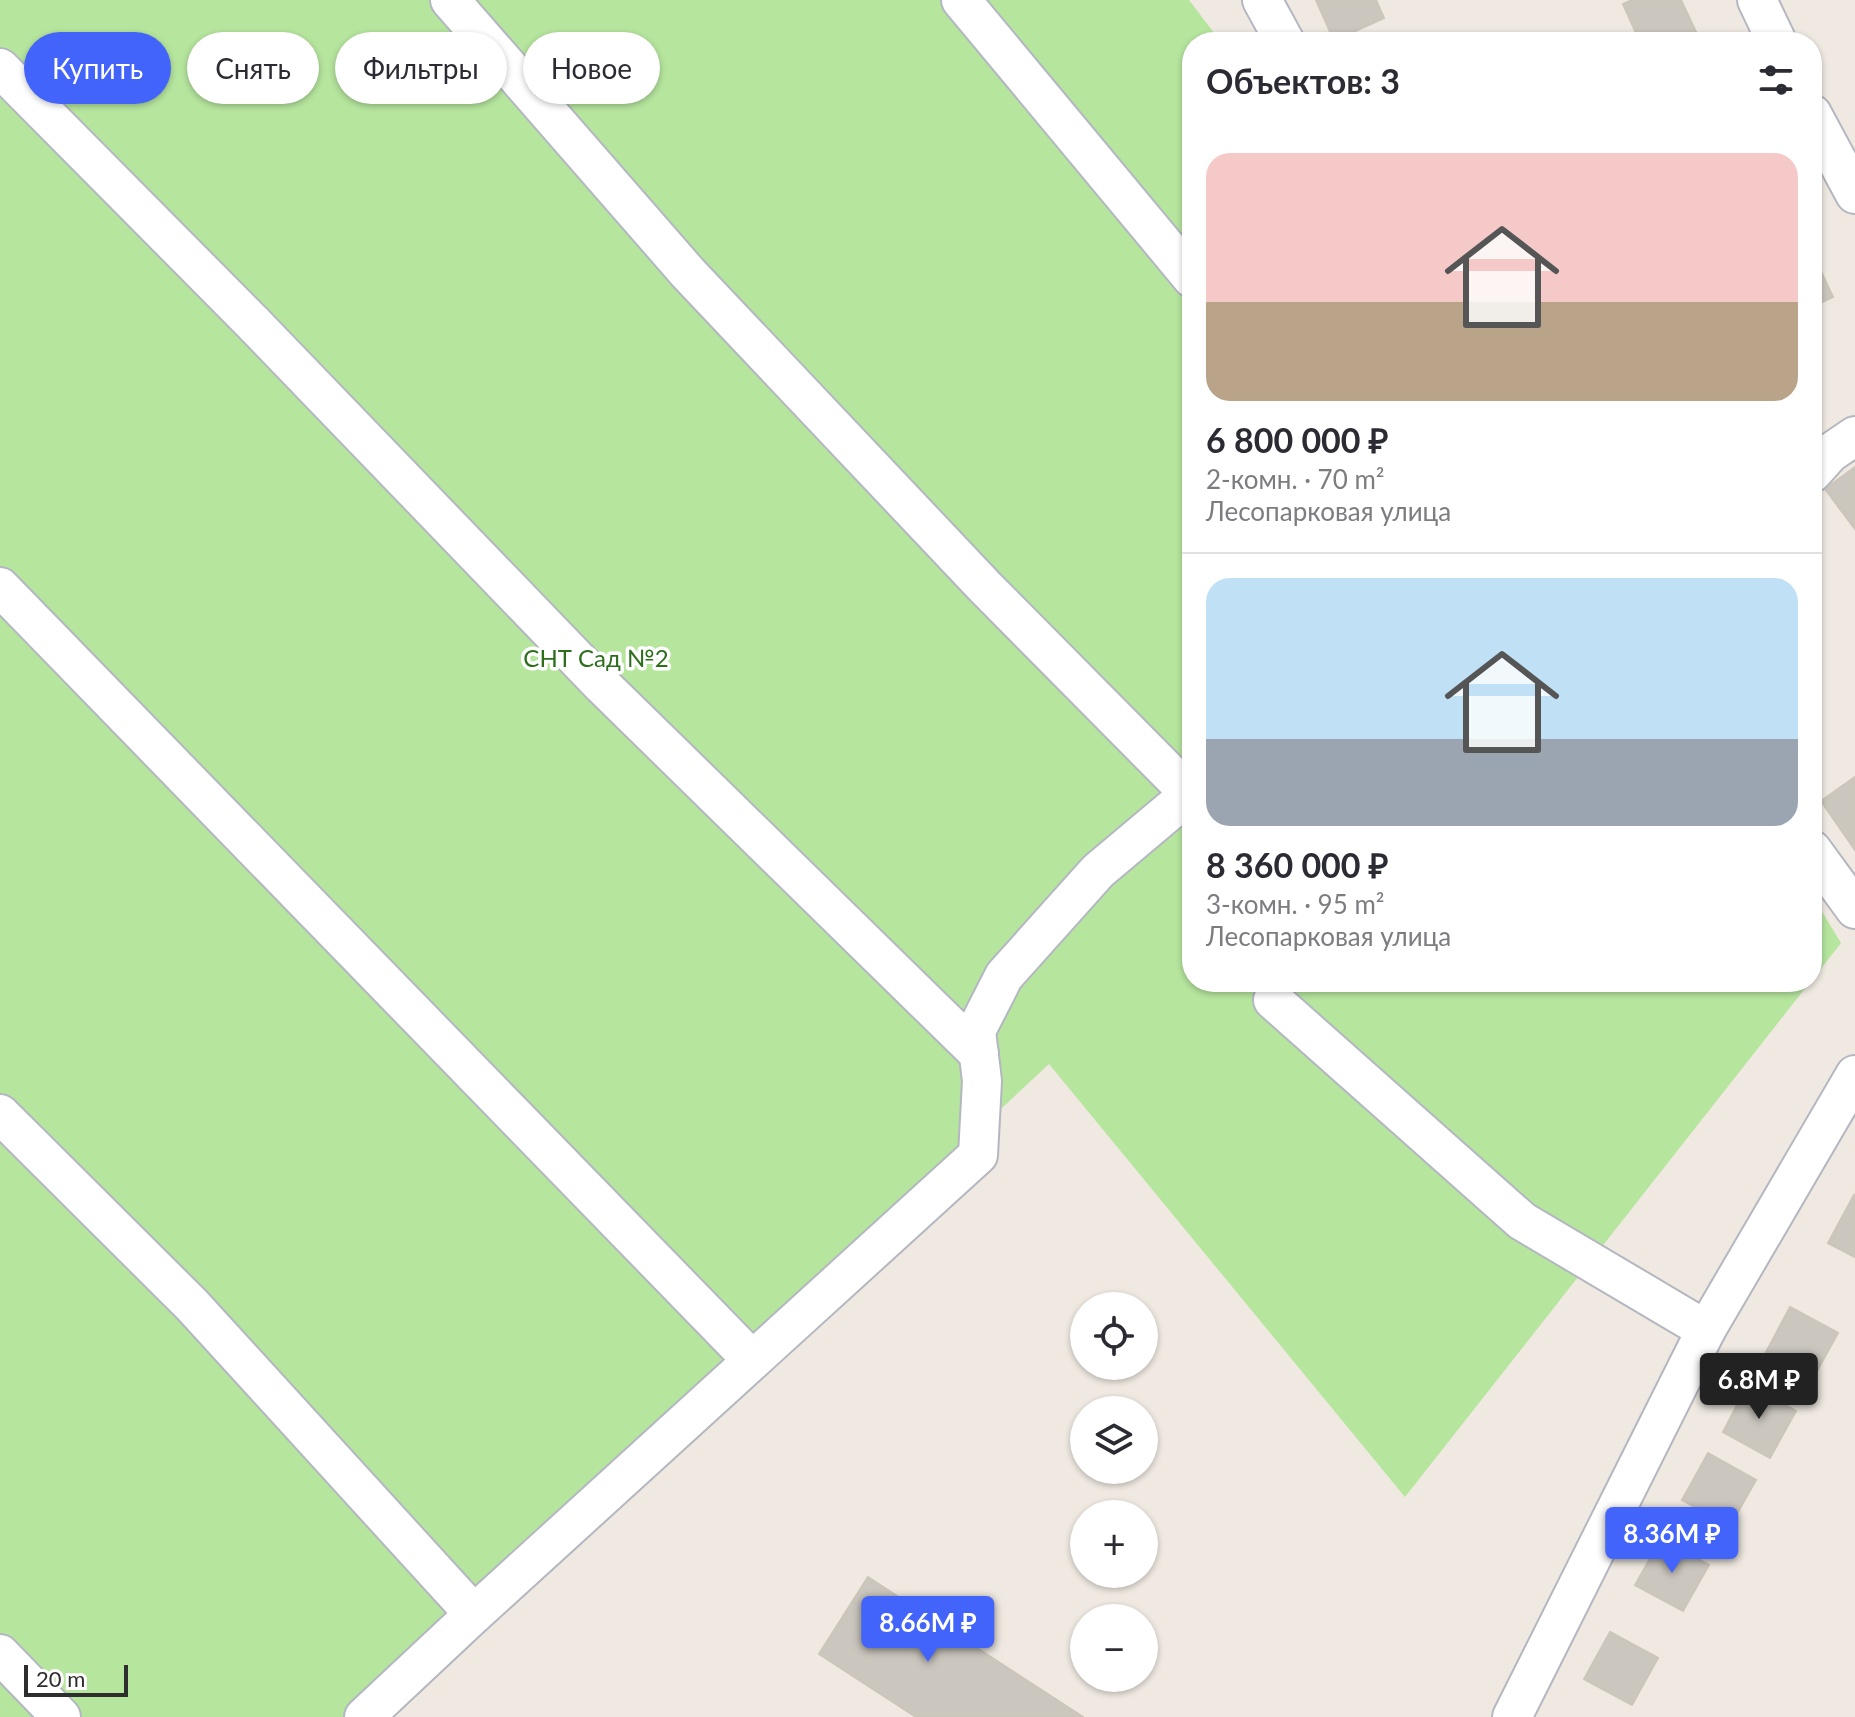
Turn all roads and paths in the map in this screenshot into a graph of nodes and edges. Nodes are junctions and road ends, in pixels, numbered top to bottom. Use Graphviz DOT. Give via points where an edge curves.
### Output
graph roads {
  1 [pos="450,0"];
  2 [pos="961,0"];
  3 [pos="1262,0"];
  4 [pos="1757,0"];
  5 [pos="1280,32"];
  6 [pos="1772,32"];
  7 [pos="0,68"];
  8 [pos="1822,133"];
  9 [pos="1855,194"];
  10 [pos="1182,266"];
  11 [pos="1855,436"];
  12 [pos="1822,462"];
  13 [pos="0,587"];
  14 [pos="1182,784"];
  15 [pos="1182,801"];
  16 [pos="1822,864"];
  17 [pos="1855,909"];
  18 [pos="1273,1000"];
  19 [pos="979,1054"];
  20 [pos="1855,1075"];
  21 [pos="0,1114"];
  22 [pos="1706,1330"];
  23 [pos="752,1360"];
  24 [pos="474,1614"];
  25 [pos="0,1654"];
  26 [pos="61,1717"];
  27 [pos="364,1717"];
  28 [pos="1512,1717"];
  1 -- 14 [label="street" via="688,273 985,587"];
  2 -- 10 [label="street"];
  3 -- 5 [label="street"];
  4 -- 6 [label="street"];
  7 -- 19 [label="street" via="602,685"];
  8 -- 9 [label="street"];
  11 -- 12 [label="street"];
  13 -- 23 [label="street"];
  15 -- 19 [label="street" via="1098,871 1004,976 976,1031"];
  16 -- 17 [label="street"];
  18 -- 22 [label="street" via="1522,1221"];
  19 -- 23 [label="street" via="978,1155"];
  20 -- 22 [label="street"];
  21 -- 24 [label="street" via="192,1305"];
  22 -- 28 [label="street"];
  23 -- 24 [label="street"];
  24 -- 27 [label="street"];
  25 -- 26 [label="street"];
}
